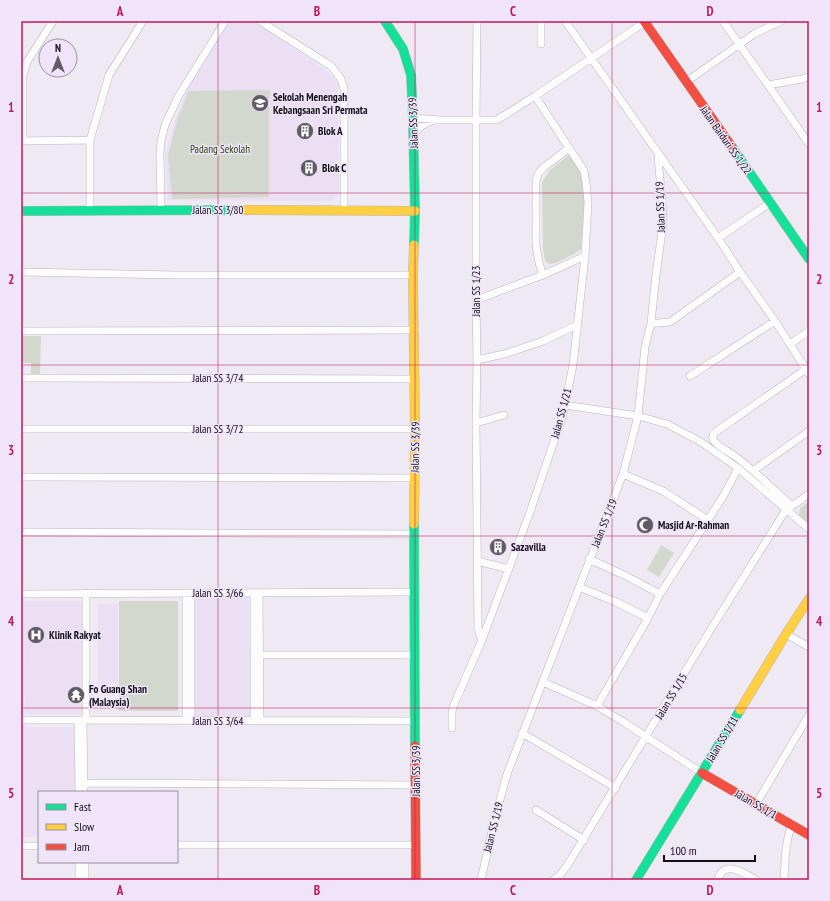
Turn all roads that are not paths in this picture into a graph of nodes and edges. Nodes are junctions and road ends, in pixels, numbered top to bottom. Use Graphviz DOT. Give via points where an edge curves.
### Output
graph roads {
  1 [pos="53,21"];
  2 [pos="143,21"];
  3 [pos="225,21"];
  4 [pos="260,21"];
  5 [pos="385,21"];
  6 [pos="477,21"];
  7 [pos="541,21"];
  8 [pos="565,21"];
  9 [pos="723,21"];
  10 [pos="781,21"];
  11 [pos="644,22"];
  12 [pos="541,44"];
  13 [pos="738,44"];
  14 [pos="592,57"];
  15 [pos="22,75"];
  16 [pos="809,77"];
  17 [pos="686,82"];
  18 [pos="768,85"];
  19 [pos="535,96"];
  20 [pos="413,118"];
  21 [pos="442,120"];
  22 [pos="476,120"];
  23 [pos="414,135"];
  24 [pos="90,140"];
  25 [pos="22,141"];
  26 [pos="809,144"];
  27 [pos="569,148"];
  28 [pos="658,153"];
  29 [pos="770,202"];
  30 [pos="90,210"];
  31 [pos="161,210"];
  32 [pos="344,210"];
  33 [pos="21,211"];
  34 [pos="415,211"];
  35 [pos="718,238"];
  36 [pos="585,256"];
  37 [pos="809,259"];
  38 [pos="21,272"];
  39 [pos="740,272"];
  40 [pos="413,275"];
  41 [pos="544,275"];
  42 [pos="476,300"];
  43 [pos="775,321"];
  44 [pos="651,323"];
  45 [pos="578,325"];
  46 [pos="414,330"];
  47 [pos="21,331"];
  48 [pos="809,331"];
  49 [pos="790,344"];
  50 [pos="477,360"];
  51 [pos="807,371"];
  52 [pos="690,376"];
  53 [pos="21,378"];
  54 [pos="415,379"];
  55 [pos="565,405"];
  56 [pos="504,415"];
  57 [pos="638,416"];
  58 [pos="476,423"];
  59 [pos="21,429"];
  60 [pos="415,429"];
  61 [pos="809,431"];
  62 [pos="738,468"];
  63 [pos="753,471"];
  64 [pos="623,474"];
  65 [pos="21,477"];
  66 [pos="415,478"];
  67 [pos="809,494"];
  68 [pos="789,508"];
  69 [pos="708,520"];
  70 [pos="809,529"];
  71 [pos="21,532"];
  72 [pos="414,534"];
  73 [pos="589,559"];
  74 [pos="477,560"];
  75 [pos="509,569"];
  76 [pos="580,587"];
  77 [pos="415,592"];
  78 [pos="188,593"];
  79 [pos="257,593"];
  80 [pos="21,594"];
  81 [pos="86,594"];
  82 [pos="660,594"];
  83 [pos="809,599"];
  84 [pos="648,618"];
  85 [pos="786,634"];
  86 [pos="482,640"];
  87 [pos="809,647"];
  88 [pos="260,655"];
  89 [pos="415,655"];
  90 [pos="543,682"];
  91 [pos="596,706"];
  92 [pos="809,715"];
  93 [pos="21,720"];
  94 [pos="82,720"];
  95 [pos="189,721"];
  96 [pos="257,721"];
  97 [pos="416,721"];
  98 [pos="452,728"];
  99 [pos="522,733"];
  100 [pos="646,736"];
  101 [pos="702,773"];
  102 [pos="84,783"];
  103 [pos="416,785"];
  104 [pos="616,788"];
  105 [pos="79,791"];
  106 [pos="84,791"];
  107 [pos="756,804"];
  108 [pos="536,810"];
  109 [pos="792,825"];
  110 [pos="809,835"];
  111 [pos="584,840"];
  112 [pos="178,845"];
  113 [pos="416,845"];
  114 [pos="21,846"];
  115 [pos="38,846"];
  116 [pos="79,863"];
  117 [pos="85,863"];
  118 [pos="79,880"];
  119 [pos="85,880"];
  120 [pos="416,880"];
  121 [pos="481,880"];
  122 [pos="553,880"];
  123 [pos="636,880"];
  124 [pos="717,880"];
  125 [pos="756,880"];
  126 [pos="784,880"];
  1 -- 15 [label="street" via="27,62"];
  2 -- 24 [label="street" via="109,75"];
  3 -- 31 [label="street" via="178,97 166,125 160,154"];
  4 -- 32 [label="street" via="331,66 341,79 344,89"];
  5 -- 20 [label="street, Jalan SS 3/39" via="408,60"];
  6 -- 22 [label="street, Jalan SS 1/23"];
  7 -- 12 [label="street"];
  8 -- 14 [label="street"];
  9 -- 13 [label="street"];
  10 -- 13 [label="street"];
  11 -- 14 [label="street"];
  11 -- 17 [label="street, Jalan Baiduri SS 1/22"];
  13 -- 17 [label="street"];
  13 -- 18 [label="street"];
  14 -- 19 [label="street"];
  14 -- 28 [label="street"];
  15 -- 25 [label="street"];
  16 -- 18 [label="street"];
  17 -- 29 [label="street, Jalan Baiduri SS 1/22"];
  18 -- 26 [label="street"];
  19 -- 22 [label="street" via="497,120"];
  19 -- 27 [label="street, Jalan SS 1/21"];
  20 -- 21 [label="street"];
  20 -- 23 [label="street, Jalan SS 3/39"];
  21 -- 22 [label="street"];
  21 -- 23 [label="street" via="423,124"];
  22 -- 42 [label="street, Jalan SS 1/23"];
  23 -- 34 [label="street, Jalan SS 3/39"];
  24 -- 25 [label="street"];
  24 -- 30 [label="street"];
  27 -- 36 [label="street, Jalan SS 1/21" via="584,171 586,183 588,202"];
  27 -- 41 [label="street" via="543,168 536,181 536,245"];
  28 -- 35 [label="street"];
  28 -- 44 [label="street, Jalan SS 1/19" via="663,224"];
  29 -- 35 [label="street"];
  29 -- 37 [label="street, Jalan Baiduri SS 1/22"];
  30 -- 31 [label="street, Jalan SS 3/80"];
  30 -- 33 [label="street, Jalan SS 3/80"];
  31 -- 32 [label="street, Jalan SS 3/80"];
  32 -- 34 [label="street, Jalan SS 3/80"];
  34 -- 40 [label="street, Jalan SS 3/39"];
  35 -- 39 [label="street"];
  36 -- 41 [label="street"];
  36 -- 45 [label="street, Jalan SS 1/21"];
  38 -- 40 [label="street"];
  39 -- 43 [label="street"];
  39 -- 44 [label="street" via="670,322"];
  40 -- 46 [label="street, Jalan SS 3/39"];
  41 -- 42 [label="street"];
  42 -- 50 [label="street, Jalan SS 1/23"];
  43 -- 49 [label="street"];
  43 -- 52 [label="street"];
  44 -- 57 [label="street, Jalan SS 1/19" via="645,347"];
  45 -- 50 [label="street" via="543,341"];
  45 -- 55 [label="street, Jalan SS 1/21"];
  46 -- 47 [label="street"];
  46 -- 54 [label="street, Jalan SS 3/39"];
  48 -- 49 [label="street"];
  49 -- 51 [label="street"];
  50 -- 58 [label="street, Jalan SS 1/23"];
  51 -- 63 [label="street" via="717,431 712,437 717,444"];
  53 -- 54 [label="street, Jalan SS 3/74"];
  54 -- 60 [label="street, Jalan SS 3/39"];
  55 -- 57 [label="street"];
  55 -- 75 [label="street, Jalan SS 1/21"];
  56 -- 58 [label="street"];
  57 -- 62 [label="street" via="667,424 694,438"];
  57 -- 64 [label="street, Jalan SS 1/19"];
  58 -- 74 [label="street, Jalan SS 1/23"];
  59 -- 60 [label="street, Jalan SS 3/72"];
  60 -- 66 [label="street, Jalan SS 3/39"];
  61 -- 63 [label="street"];
  62 -- 68 [label="street"];
  62 -- 69 [label="street"];
  63 -- 68 [label="street"];
  64 -- 69 [label="street" via="663,491"];
  64 -- 73 [label="street, Jalan SS 1/19"];
  65 -- 66 [label="street"];
  66 -- 72 [label="street, Jalan SS 3/39"];
  67 -- 68 [label="street, Jalan SS 1/15"];
  68 -- 70 [label="street"];
  68 -- 100 [label="street, Jalan SS 1/15"];
  69 -- 82 [label="street"];
  71 -- 72 [label="street"];
  72 -- 77 [label="street, Jalan SS 3/39"];
  73 -- 76 [label="street, Jalan SS 1/19"];
  73 -- 82 [label="street"];
  74 -- 75 [label="street"];
  74 -- 86 [label="street, Jalan SS 1/23" via="478,627"];
  75 -- 86 [label="street, Jalan SS 1/21"];
  76 -- 84 [label="street"];
  76 -- 90 [label="street, Jalan SS 1/19"];
  77 -- 79 [label="street, Jalan SS 3/66"];
  77 -- 89 [label="street, Jalan SS 3/39"];
  78 -- 79 [label="street, Jalan SS 3/66"];
  78 -- 81 [label="street, Jalan SS 3/66"];
  78 -- 95 [label="street"];
  79 -- 88 [label="street"];
  79 -- 96 [label="street"];
  80 -- 81 [label="street, Jalan SS 3/66"];
  81 -- 94 [label="street"];
  82 -- 84 [label="street"];
  83 -- 85 [label="street, Jalan SS 1/11"];
  84 -- 91 [label="street"];
  85 -- 87 [label="street"];
  85 -- 101 [label="street, Jalan SS 1/11"];
  86 -- 98 [label="street, Jalan SS 1/21" via="453,707"];
  88 -- 89 [label="street"];
  88 -- 96 [label="street"];
  89 -- 97 [label="street, Jalan SS 3/39"];
  90 -- 91 [label="street"];
  90 -- 99 [label="street, Jalan SS 1/19"];
  91 -- 100 [label="street"];
  92 -- 107 [label="street"];
  93 -- 94 [label="street, Jalan SS 3/64"];
  94 -- 95 [label="street, Jalan SS 3/64"];
  94 -- 102 [label="street"];
  94 -- 105 [label="street"];
  95 -- 96 [label="street, Jalan SS 3/64"];
  96 -- 97 [label="street, Jalan SS 3/64"];
  97 -- 103 [label="street, Jalan SS 3/39"];
  99 -- 104 [label="street"];
  99 -- 121 [label="street, Jalan SS 1/19" via="506,774"];
  100 -- 101 [label="street"];
  100 -- 104 [label="street, Jalan SS 1/15"];
  101 -- 107 [label="street, Jalan SS 1/1"];
  101 -- 123 [label="street, Jalan SS 1/11"];
  102 -- 103 [label="street"];
  102 -- 106 [label="street"];
  103 -- 113 [label="street, Jalan SS 3/39"];
  104 -- 111 [label="street, Jalan SS 1/15"];
  107 -- 109 [label="street, Jalan SS 1/1"];
  108 -- 111 [label="street"];
  109 -- 110 [label="street, Jalan SS 1/1"];
  109 -- 126 [label="street" via="788,835"];
  111 -- 122 [label="street, Jalan SS 1/15" via="567,866"];
  112 -- 113 [label="street"];
  113 -- 120 [label="street, Jalan SS 3/39"];
  114 -- 115 [label="street"];
  116 -- 118 [label="street"];
  117 -- 119 [label="street"];
  124 -- 125 [label="street" via="722,872 730,868"];
}
